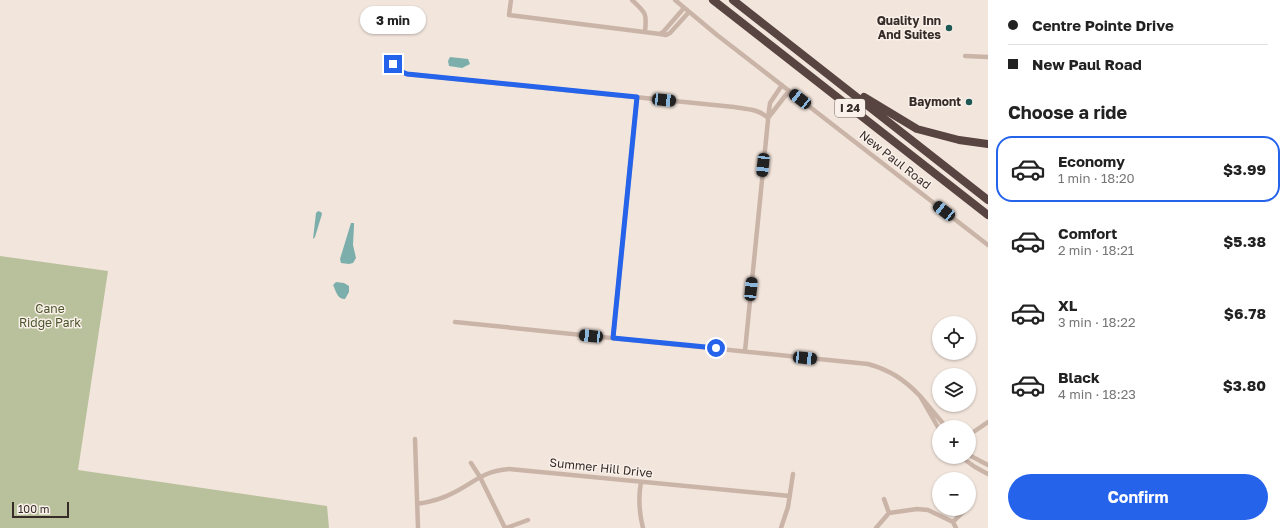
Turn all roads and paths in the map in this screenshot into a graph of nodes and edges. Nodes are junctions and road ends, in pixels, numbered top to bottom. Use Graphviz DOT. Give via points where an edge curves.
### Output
graph roads {
  1 [pos="511,0"];
  2 [pos="632,0"];
  3 [pos="675,0"];
  4 [pos="714,0"];
  5 [pos="733,0"];
  6 [pos="684,8"];
  7 [pos="689,12"];
  8 [pos="674,20"];
  9 [pos="678,24"];
  10 [pos="645,32"];
  11 [pos="660,34"];
  12 [pos="965,56"];
  13 [pos="988,57"];
  14 [pos="393,64"];
  15 [pos="822,70"];
  16 [pos="782,85"];
  17 [pos="789,91"];
  18 [pos="637,97"];
  19 [pos="768,118"];
  20 [pos="988,144"];
  21 [pos="988,200"];
  22 [pos="988,215"];
  23 [pos="988,245"];
  24 [pos="455,322"];
  25 [pos="613,338"];
  26 [pos="745,351"];
  27 [pos="920,396"];
  28 [pos="933,420"];
  29 [pos="940,420"];
  30 [pos="988,422"];
  31 [pos="976,430"];
  32 [pos="415,439"];
  33 [pos="976,459"];
  34 [pos="471,463"];
  35 [pos="971,464"];
  36 [pos="988,465"];
  37 [pos="793,474"];
  38 [pos="988,474"];
  39 [pos="480,477"];
  40 [pos="640,482"];
  41 [pos="790,496"];
  42 [pos="884,498"];
  43 [pos="417,504"];
  44 [pos="889,513"];
  45 [pos="959,516"];
  46 [pos="528,520"];
  47 [pos="953,522"];
  48 [pos="418,528"];
  49 [pos="506,528"];
  50 [pos="643,528"];
  51 [pos="781,528"];
  52 [pos="876,528"];
  53 [pos="956,528"];
  1 -- 10 [label="street" via="509,15"];
  2 -- 10 [label="street" via="646,14"];
  3 -- 6 [label="street, New Paul Road"];
  4 -- 22 [label="highway, I 24"];
  5 -- 15 [label="highway, I 24"];
  6 -- 7 [label="street, New Paul Road"];
  6 -- 8 [label="street"];
  7 -- 9 [label="street"];
  7 -- 16 [label="street, New Paul Road"];
  8 -- 9 [label="street"];
  8 -- 11 [label="street"];
  9 -- 11 [label="street" via="668,34"];
  10 -- 11 [label="street"];
  12 -- 13 [label="street"];
  14 -- 18 [label="street" via="407,74"];
  15 -- 20 [label="highway" via="917,129 959,140"];
  15 -- 21 [label="highway, I 24"];
  16 -- 17 [label="street, New Paul Road"];
  16 -- 19 [label="street" via="770,103"];
  17 -- 19 [label="street"];
  17 -- 23 [label="street, New Paul Road"];
  18 -- 19 [label="street" via="740,108 759,112"];
  18 -- 25 [label="street"];
  19 -- 26 [label="street"];
  24 -- 25 [label="street"];
  25 -- 26 [label="street"];
  26 -- 27 [label="street" via="863,363 885,369 899,377"];
  27 -- 28 [label="street"];
  27 -- 29 [label="street"];
  30 -- 31 [label="street"];
  32 -- 43 [label="street"];
  33 -- 36 [label="street"];
  34 -- 39 [label="street"];
  35 -- 38 [label="street"];
  37 -- 41 [label="street"];
  39 -- 40 [label="street, Summer Hill Drive" via="497,470 509,469"];
  39 -- 43 [label="street, Summer Hill Drive" via="440,499"];
  39 -- 49 [label="street"];
  40 -- 41 [label="street, Summer Hill Drive"];
  40 -- 50 [label="street" via="639,508"];
  41 -- 51 [label="street"];
  42 -- 44 [label="street"];
  43 -- 48 [label="street"];
  44 -- 47 [label="street" via="928,510"];
  44 -- 52 [label="street"];
  45 -- 47 [label="street"];
  46 -- 49 [label="street"];
  47 -- 53 [label="street"];
}
